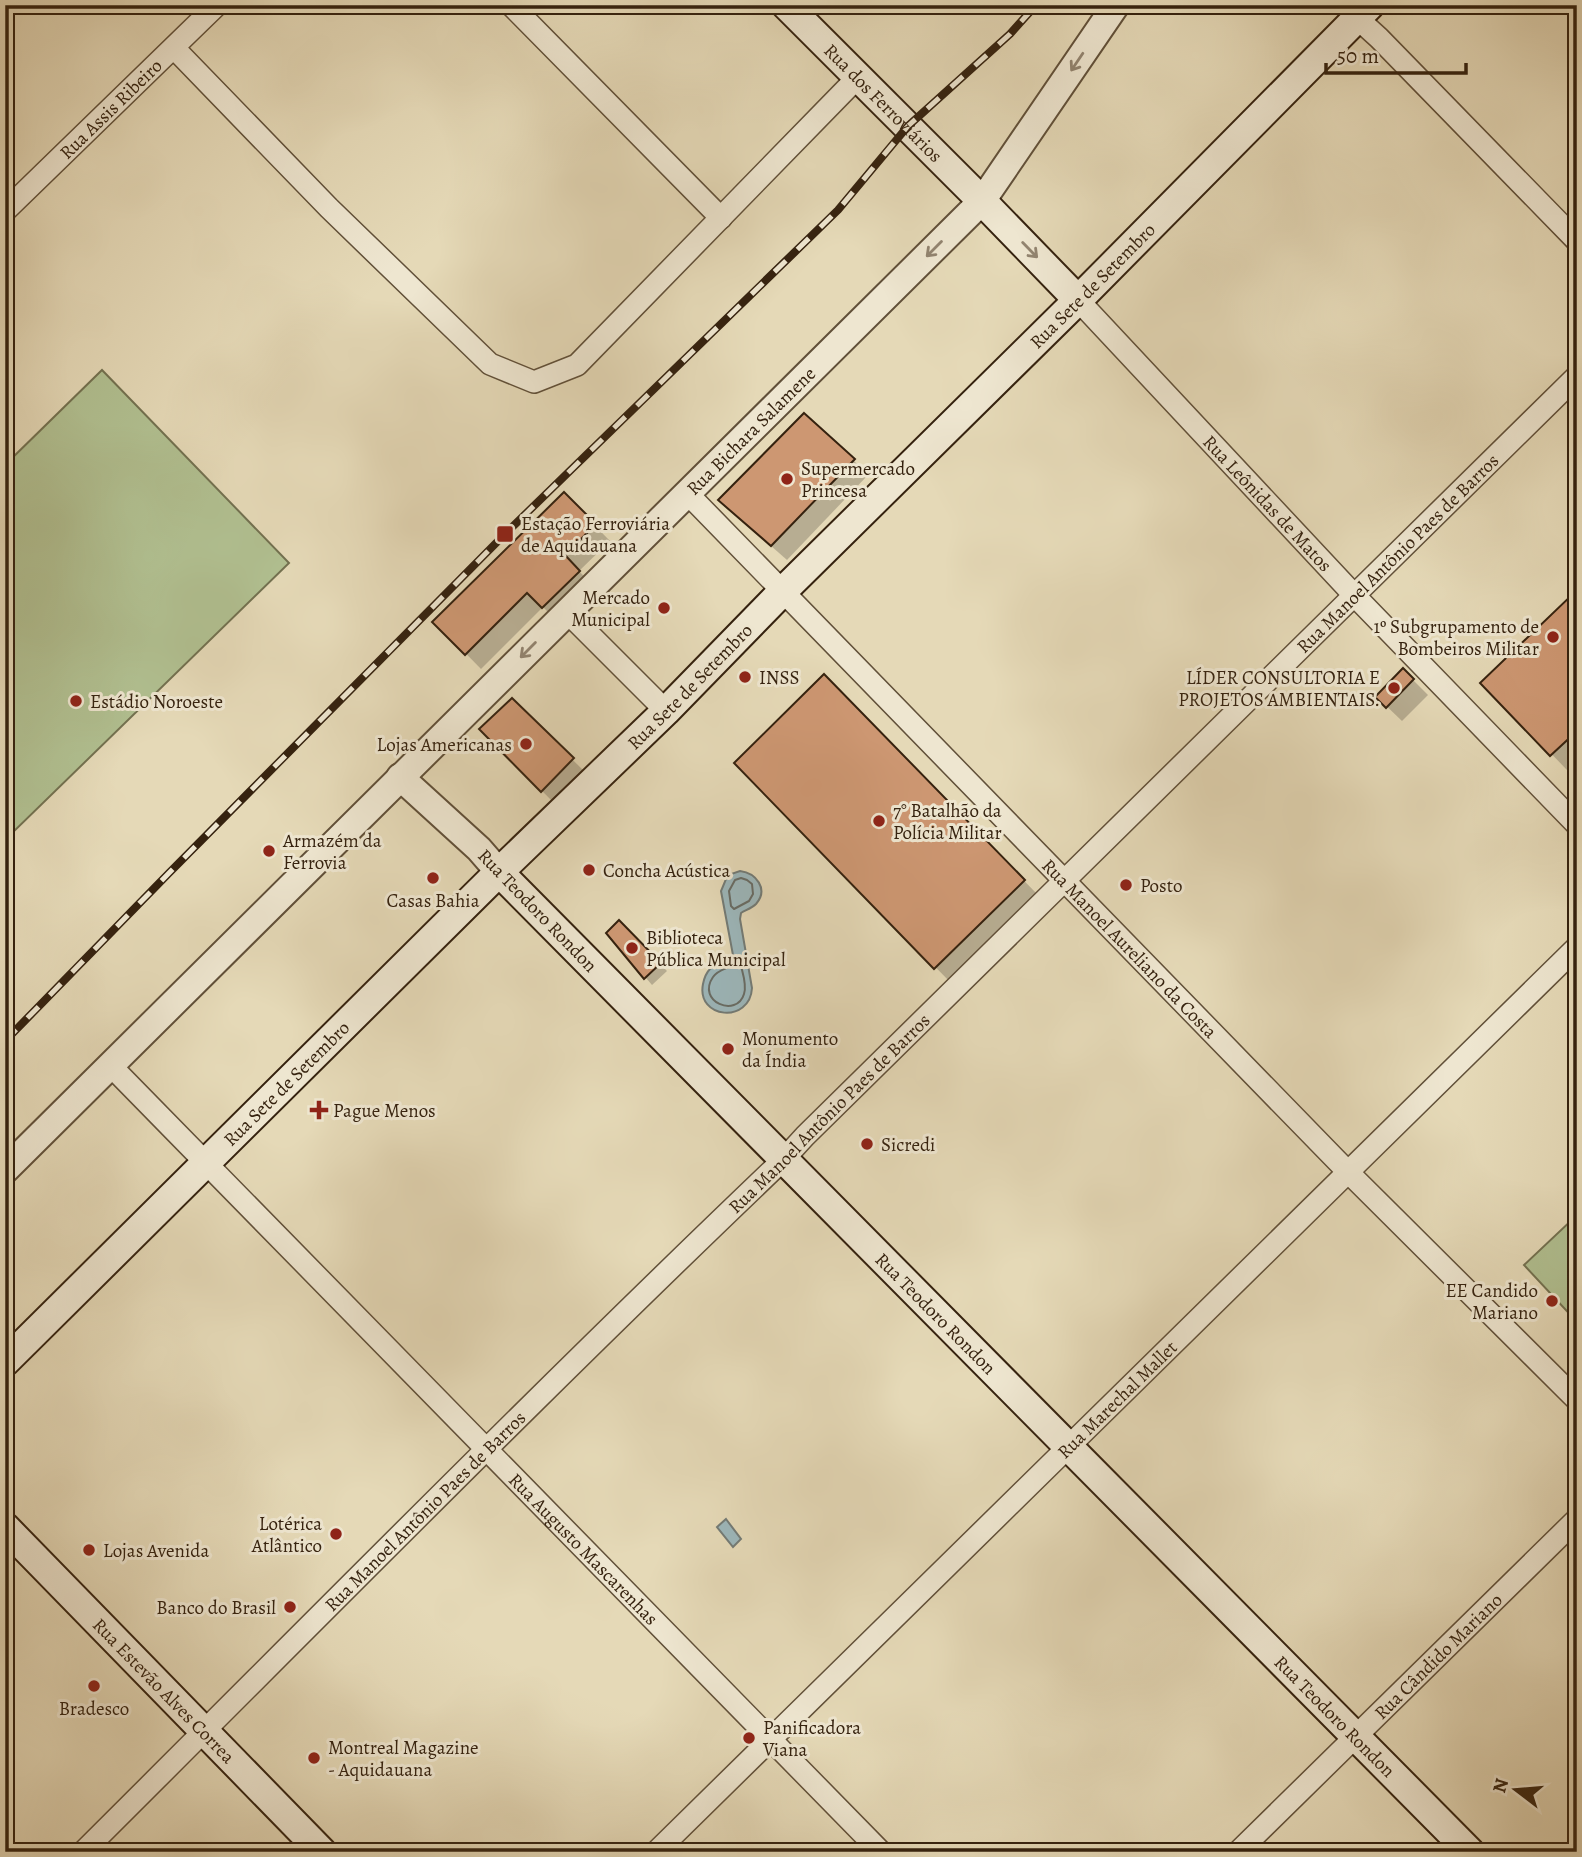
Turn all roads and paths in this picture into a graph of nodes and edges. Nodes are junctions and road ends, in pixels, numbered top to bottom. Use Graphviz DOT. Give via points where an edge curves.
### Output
graph roads {
  1 [pos="511,5"];
  2 [pos="786,5"];
  3 [pos="1115,5"];
  4 [pos="215,6"];
  5 [pos="1357,9"];
  6 [pos="174,48"];
  7 [pos="858,77"];
  8 [pos="982,201"];
  9 [pos="5,211"];
  10 [pos="721,218"];
  11 [pos="1577,242"];
  12 [pos="1077,300"];
  13 [pos="1577,376"];
  14 [pos="687,493"];
  15 [pos="782,592"];
  16 [pos="1354,595"];
  17 [pos="567,612"];
  18 [pos="666,711"];
  19 [pos="400,777"];
  20 [pos="1577,825"];
  21 [pos="499,872"];
  22 [pos="1064,881"];
  23 [pos="1577,947"];
  24 [pos="110,1065"];
  25 [pos="784,1159"];
  26 [pos="206,1163"];
  27 [pos="5,1170"];
  28 [pos="1348,1172"];
  29 [pos="5,1362"];
  30 [pos="1577,1400"];
  31 [pos="1069,1447"];
  32 [pos="486,1449"];
  33 [pos="1577,1519"];
  34 [pos="5,1527"];
  35 [pos="205,1731"];
  36 [pos="1356,1737"];
  37 [pos="771,1739"];
  38 [pos="83,1852"];
  39 [pos="322,1852"];
  40 [pos="656,1852"];
  41 [pos="881,1852"];
  42 [pos="1238,1852"];
  43 [pos="1470,1852"];
  1 -- 10 [label="street"];
  2 -- 7 [label="main road, Rua dos Ferroviários"];
  3 -- 8 [label="street, Rua Bichara Salamene, one-way"];
  4 -- 6 [label="street, Rua Assis Ribeiro"];
  5 -- 11 [label="street"];
  5 -- 12 [label="main road, Rua Sete de Setembro"];
  6 -- 9 [label="street, Rua Assis Ribeiro"];
  6 -- 10 [label="street" via="489,365 534,382 577,365"];
  7 -- 8 [label="main road, Rua dos Ferroviários"];
  7 -- 10 [label="street"];
  8 -- 12 [label="main road, one-way"];
  8 -- 14 [label="street, Rua Bichara Salamene, one-way"];
  12 -- 15 [label="main road, Rua Sete de Setembro"];
  12 -- 16 [label="street, Rua Leônidas de Matos"];
  13 -- 16 [label="street, Rua Manoel Antônio Paes de Barros"];
  14 -- 15 [label="street, Rua Manoel Aureliano da Costa"];
  14 -- 17 [label="street, Rua Bichara Salamene"];
  15 -- 18 [label="main road, Rua Sete de Setembro"];
  15 -- 22 [label="street, Rua Manoel Aureliano da Costa"];
  16 -- 20 [label="street, Rua Leônidas de Matos"];
  16 -- 22 [label="street, Rua Manoel Antônio Paes de Barros"];
  17 -- 18 [label="street"];
  17 -- 19 [label="street, Rua Bichara Salamene, one-way"];
  18 -- 21 [label="main road, Rua Sete de Setembro"];
  19 -- 21 [label="street, Rua Teodoro Rondon"];
  19 -- 24 [label="street, Rua Bichara Salamene"];
  21 -- 25 [label="main road, Rua Teodoro Rondon"];
  21 -- 26 [label="main road, Rua Sete de Setembro"];
  22 -- 25 [label="street, Rua Manoel Antônio Paes de Barros"];
  22 -- 28 [label="street, Rua Manoel Aureliano da Costa"];
  23 -- 28 [label="street, Rua Marechal Mallet"];
  24 -- 26 [label="street, Rua Augusto Mascarenhas"];
  24 -- 27 [label="street, Rua Bichara Salamene"];
  25 -- 31 [label="main road, Rua Teodoro Rondon"];
  25 -- 32 [label="street, Rua Manoel Antônio Paes de Barros"];
  26 -- 29 [label="main road, Rua Sete de Setembro"];
  26 -- 32 [label="street, Rua Augusto Mascarenhas"];
  28 -- 30 [label="street, Rua Manoel Aureliano da Costa"];
  28 -- 31 [label="street, Rua Marechal Mallet"];
  31 -- 36 [label="main road, Rua Teodoro Rondon"];
  31 -- 37 [label="street, Rua Marechal Mallet"];
  32 -- 35 [label="street, Rua Manoel Antônio Paes de Barros"];
  32 -- 37 [label="street, Rua Augusto Mascarenhas"];
  33 -- 36 [label="street, Rua Cândido Mariano"];
  34 -- 35 [label="main road, Rua Estevão Alves Correa"];
  35 -- 38 [label="street, Rua Manoel Antônio Paes de Barros"];
  35 -- 39 [label="main road, Rua Estevão Alves Correa"];
  36 -- 42 [label="street, Rua Cândido Mariano"];
  36 -- 43 [label="main road, Rua Teodoro Rondon"];
  37 -- 40 [label="street, Rua Marechal Mallet"];
  37 -- 41 [label="street, Rua Augusto Mascarenhas"];
}
